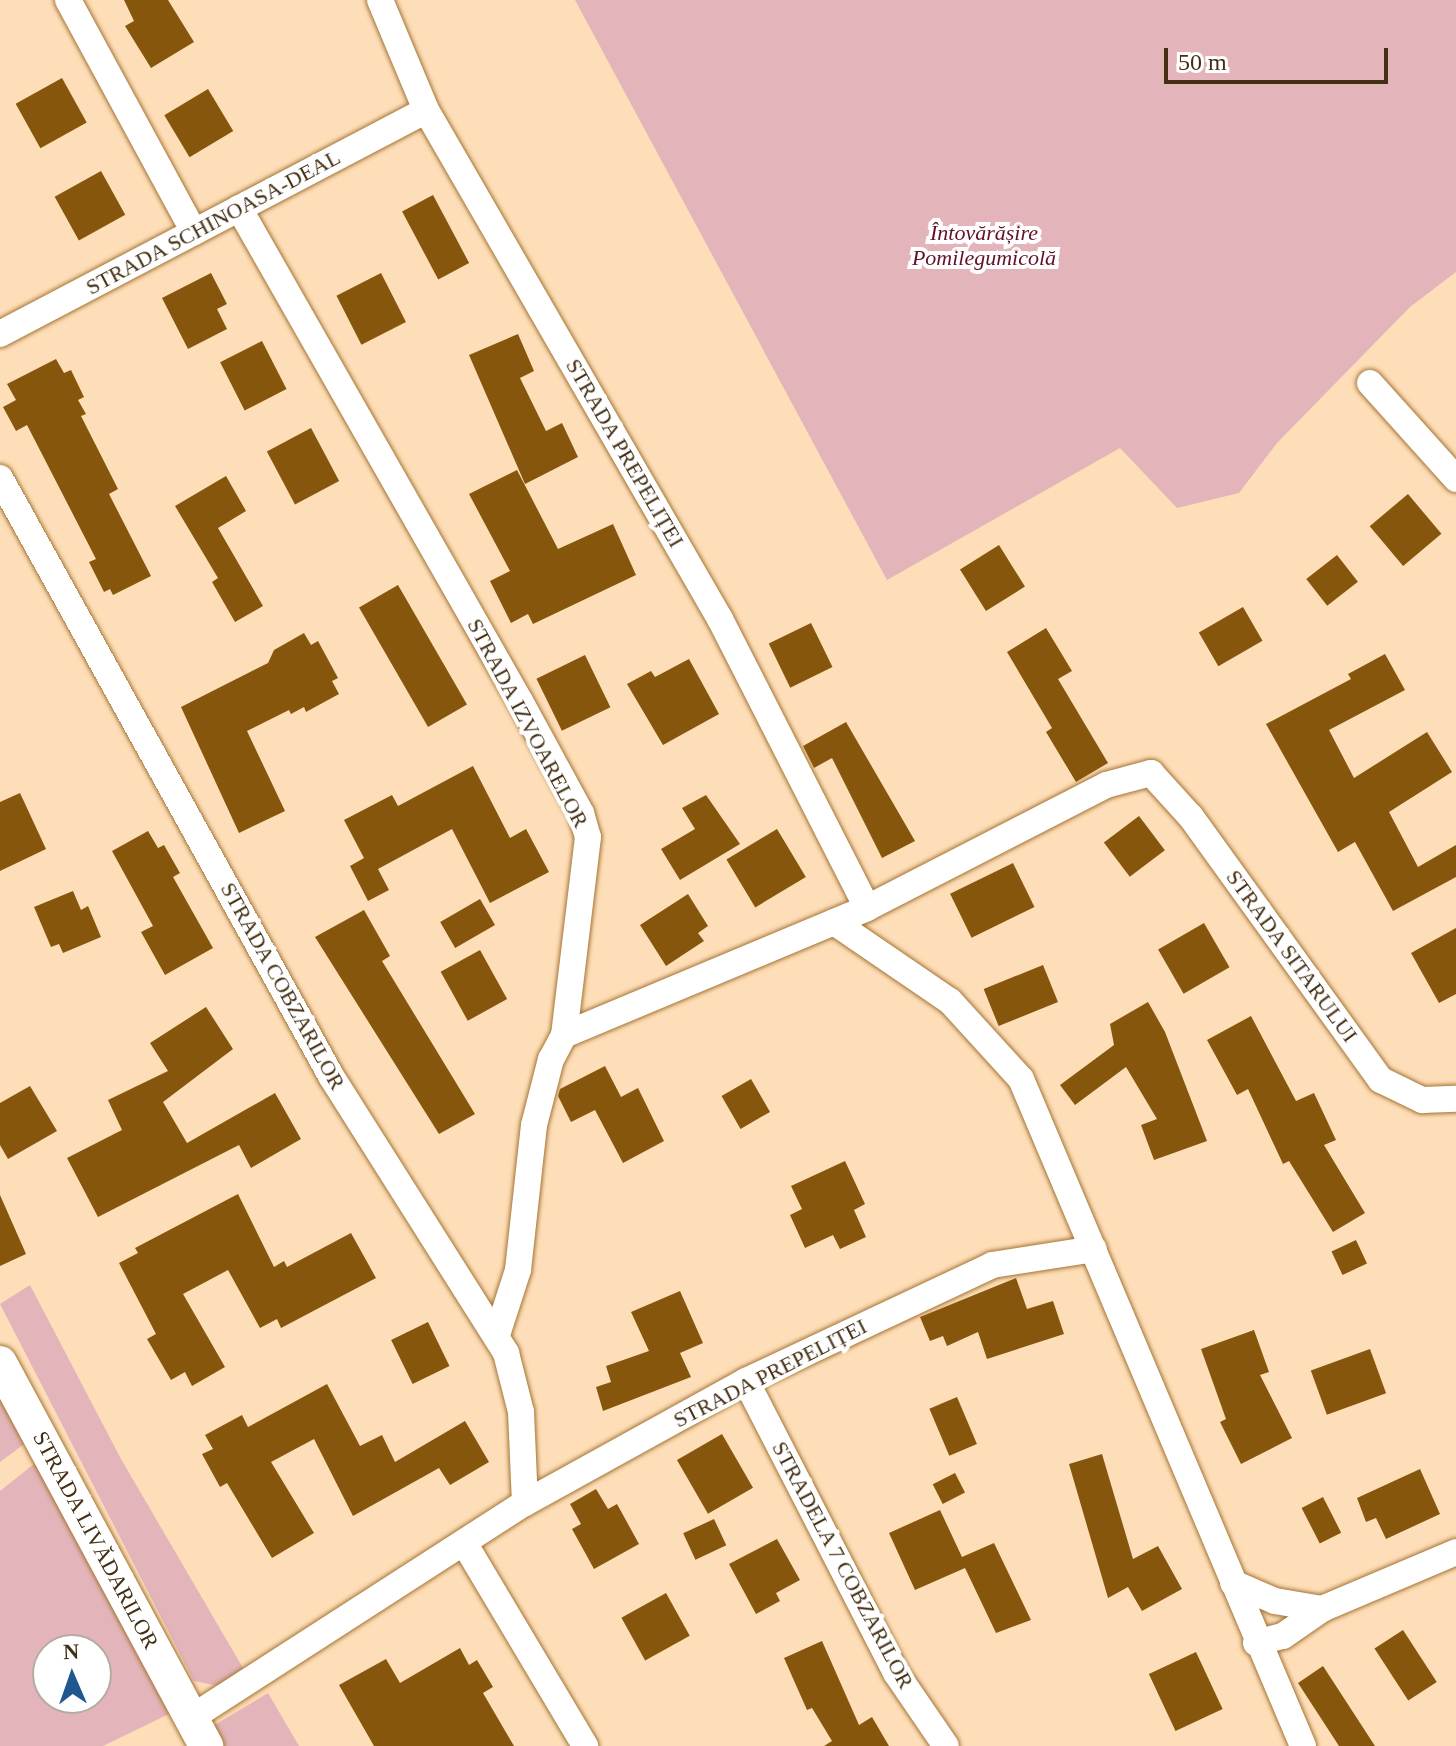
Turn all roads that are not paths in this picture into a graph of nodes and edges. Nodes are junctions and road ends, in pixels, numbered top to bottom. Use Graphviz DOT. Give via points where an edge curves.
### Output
graph roads {
  1 [pos="68,0"];
  2 [pos="380,0"];
  3 [pos="426,110"];
  4 [pos="239,208"];
  5 [pos="194,232"];
  6 [pos="0,334"];
  7 [pos="1370,383"];
  8 [pos="0,478"];
  9 [pos="1456,479"];
  10 [pos="867,908"];
  11 [pos="834,922"];
  12 [pos="564,1035"];
  13 [pos="1456,1099"];
  14 [pos="1094,1249"];
  15 [pos="497,1335"];
  16 [pos="0,1363"];
  17 [pos="746,1381"];
  18 [pos="525,1503"];
  19 [pos="466,1546"];
  20 [pos="1456,1552"];
  21 [pos="1233,1583"];
  22 [pos="1322,1609"];
  23 [pos="1256,1643"];
  24 [pos="199,1732"];
  25 [pos="585,1746"];
  26 [pos="946,1746"];
  27 [pos="1303,1746"];
  1 -- 5 [label="street"];
  2 -- 3 [label="street, STRADA PREPELIȚEI"];
  3 -- 4 [label="street, STRADA SCHINOASA-DEAL"];
  3 -- 10 [label="street, STRADA PREPELIȚEI" via="720,619"];
  4 -- 5 [label="street, STRADA SCHINOASA-DEAL"];
  4 -- 12 [label="street, STRADA IZVOARELOR" via="581,813 588,865"];
  5 -- 6 [label="street, STRADA SCHINOASA-DEAL"];
  7 -- 9 [label="street"];
  8 -- 15 [label="street, STRADA COBZARILOR" via="331,1076"];
  10 -- 11 [label="street"];
  10 -- 13 [label="street, STRADA SITARULUI" via="1106,785 1151,773 1191,817 1381,1080 1422,1100"];
  11 -- 12 [label="street"];
  11 -- 14 [label="street" via="950,1001 1021,1079"];
  12 -- 15 [label="street, STRADA IZVOARELOR" via="551,1059 534,1125 518,1270"];
  14 -- 17 [label="street, STRADA PREPELIȚEI" via="992,1265"];
  14 -- 21 [label="street"];
  15 -- 18 [label="street, STRADA COBZARILOR" via="521,1412"];
  16 -- 24 [label="street, STRADA LIVĂDARILOR"];
  17 -- 18 [label="street, STRADA PREPELIȚEI"];
  17 -- 26 [label="street, STRADELA 7 COBZARILOR" via="896,1673"];
  18 -- 19 [label="street, STRADA PREPELIȚEI"];
  19 -- 24 [label="street, STRADA LIVĂDARILOR"];
  19 -- 25 [label="street"];
  20 -- 22 [label="street"];
  21 -- 22 [label="street" via="1275,1601"];
  21 -- 23 [label="street"];
  22 -- 23 [label="street" via="1283,1636"];
  23 -- 27 [label="street"];
}
